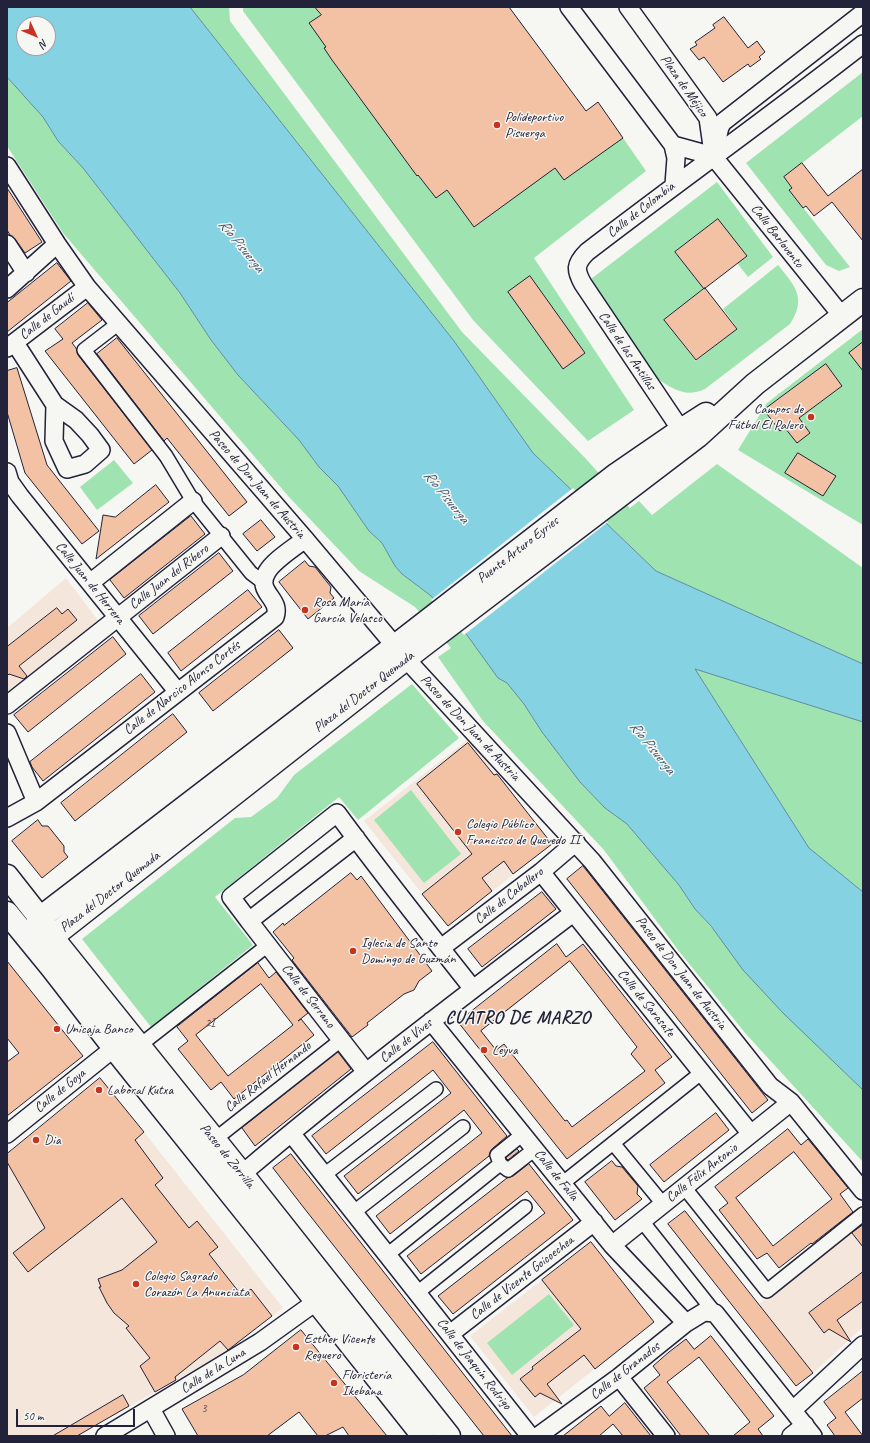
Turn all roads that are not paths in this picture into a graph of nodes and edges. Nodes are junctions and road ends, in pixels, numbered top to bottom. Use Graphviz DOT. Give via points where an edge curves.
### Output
graph roads {
  1 [pos="569,7"];
  2 [pos="628,7"];
  3 [pos="861,7"];
  4 [pos="863,10"];
  5 [pos="863,13"];
  6 [pos="863,33"];
  7 [pos="863,44"];
  8 [pos="810,54"];
  9 [pos="828,71"];
  10 [pos="673,145"];
  11 [pos="713,156"];
  12 [pos="7,166"];
  13 [pos="674,185"];
  14 [pos="7,244"];
  15 [pos="57,244"];
  16 [pos="576,270"];
  17 [pos="26,272"];
  18 [pos="88,287"];
  19 [pos="7,289"];
  20 [pos="863,300"];
  21 [pos="842,316"];
  22 [pos="119,323"];
  23 [pos="11,345"];
  24 [pos="755,384"];
  25 [pos="55,405"];
  26 [pos="681,430"];
  27 [pos="7,472"];
  28 [pos="623,482"];
  29 [pos="13,498"];
  30 [pos="193,501"];
  31 [pos="220,536"];
  32 [pos="304,539"];
  33 [pos="263,582"];
  34 [pos="90,583"];
  35 [pos="118,617"];
  36 [pos="425,633"];
  37 [pos="401,652"];
  38 [pos="178,692"];
  39 [pos="7,705"];
  40 [pos="7,733"];
  41 [pos="36,802"];
  42 [pos="7,818"];
  43 [pos="356,838"];
  44 [pos="576,842"];
  45 [pos="541,872"];
  46 [pos="7,876"];
  47 [pos="7,913"];
  48 [pos="573,913"];
  49 [pos="40,918"];
  50 [pos="249,921"];
  51 [pos="52,937"];
  52 [pos="29,940"];
  53 [pos="268,945"];
  54 [pos="441,948"];
  55 [pos="473,989"];
  56 [pos="432,1021"];
  57 [pos="341,1040"];
  58 [pos="139,1046"];
  59 [pos="114,1048"];
  60 [pos="366,1072"];
  61 [pos="701,1073"];
  62 [pos="436,1089"];
  63 [pos="791,1102"];
  64 [pos="463,1127"];
  65 [pos="291,1133"];
  66 [pos="7,1134"];
  67 [pos="523,1134"];
  68 [pos="751,1134"];
  69 [pos="214,1140"];
  70 [pos="613,1143"];
  71 [pos="535,1149"];
  72 [pos="500,1164"];
  73 [pos="242,1174"];
  74 [pos="324,1175"];
  75 [pos="562,1183"];
  76 [pos="684,1187"];
  77 [pos="863,1191"];
  78 [pos="663,1204"];
  79 [pos="525,1207"];
  80 [pos="354,1212"];
  81 [pos="863,1214"];
  82 [pos="642,1221"];
  83 [pos="594,1222"];
  84 [pos="612,1244"];
  85 [pos="387,1255"];
  86 [pos="417,1293"];
  87 [pos="317,1301"];
  88 [pos="715,1313"];
  89 [pos="686,1323"];
  90 [pos="450,1334"];
  91 [pos="863,1345"];
  92 [pos="619,1377"];
  93 [pos="151,1409"];
  94 [pos="793,1410"];
  95 [pos="809,1431"];
  96 [pos="105,1436"];
  97 [pos="166,1436"];
  98 [pos="423,1436"];
  99 [pos="449,1436"];
  100 [pos="530,1436"];
  101 [pos="538,1436"];
  102 [pos="666,1436"];
  103 [pos="791,1436"];
  1 -- 10 [label="street"];
  2 -- 11 [label="street, Plaza de Méjico" via="708,118"];
  3 -- 4 [label="street"];
  5 -- 8 [label="street"];
  6 -- 9 [label="street" via="839,54"];
  7 -- 9 [label="street, Calle de Colombia"];
  8 -- 9 [label="street"];
  8 -- 11 [label="street" via="723,122"];
  9 -- 11 [label="street, Calle de Colombia"];
  10 -- 11 [label="street"];
  10 -- 13 [label="street" via="676,158"];
  11 -- 13 [label="street, Calle de Colombia"];
  11 -- 21 [label="street, Calle Barlovento"];
  12 -- 15 [label="street, Paseo de Don Juan de Austria"];
  13 -- 16 [label="street, Calle de Colombia" via="587,252"];
  14 -- 17 [label="street"];
  15 -- 17 [label="street"];
  15 -- 18 [label="street, Paseo de Don Juan de Austria"];
  16 -- 26 [label="street, Calle de las Antillas"];
  17 -- 19 [label="street"];
  18 -- 22 [label="street, Paseo de Don Juan de Austria"];
  18 -- 23 [label="street, Calle de Gaudí"];
  20 -- 21 [label="main road"];
  21 -- 24 [label="main road"];
  22 -- 30 [label="street" via="84,350 166,456"];
  22 -- 32 [label="street, Paseo de Don Juan de Austria"];
  23 -- 25 [label="street"];
  24 -- 26 [label="main road"];
  24 -- 28 [label="main road" via="698,436"];
  26 -- 28 [label="main road"];
  27 -- 29 [label="street, Calle Juan de Herrera"];
  28 -- 36 [label="main road, Puente Arturo Eyries"];
  29 -- 34 [label="street, Calle Juan de Herrera"];
  30 -- 31 [label="street"];
  30 -- 34 [label="street"];
  31 -- 33 [label="street"];
  31 -- 35 [label="street, Calle Juan del Ribero"];
  32 -- 33 [label="street" via="273,564"];
  32 -- 37 [label="street, Paseo de Don Juan de Austria"];
  33 -- 38 [label="street, Calle de Narciso Alonso Cortés" via="265,590 276,606 275,617"];
  34 -- 35 [label="street, Calle Juan de Herrera"];
  35 -- 38 [label="street, Calle Juan de Herrera"];
  35 -- 39 [label="street, Calle Juan del Ribero"];
  36 -- 37 [label="main road, Plaza del Doctor Quemada"];
  37 -- 44 [label="street, Paseo de Don Juan de Austria"];
  37 -- 49 [label="main road, Plaza del Doctor Quemada"];
  37 -- 51 [label="main road, Plaza del Doctor Quemada"];
  38 -- 41 [label="street, Calle de Narciso Alonso Cortés"];
  40 -- 41 [label="street"];
  41 -- 42 [label="street, Calle de Narciso Alonso Cortés"];
  43 -- 50 [label="street"];
  43 -- 50 [label="street" via="337,813 231,897"];
  43 -- 54 [label="street"];
  44 -- 45 [label="street, Calle de Caballero"];
  44 -- 63 [label="street, Paseo de Don Juan de Austria" via="770,1086"];
  45 -- 48 [label="street, Calle de Sarasate"];
  45 -- 54 [label="street, Calle de Caballero"];
  46 -- 49 [label="main road, Paseo de Zorrilla"];
  47 -- 52 [label="main road, Paseo de Zorrilla"];
  48 -- 55 [label="street, Calle de Vives"];
  48 -- 61 [label="street, Calle de Sarasate"];
  49 -- 51 [label="main road, Paseo de Zorrilla"];
  49 -- 52 [label="main road, Plaza del Doctor Quemada"];
  50 -- 53 [label="street, Calle de Serrano"];
  51 -- 52 [label="main road, Plaza del Doctor Quemada"];
  51 -- 58 [label="main road, Paseo de Zorrilla"];
  52 -- 59 [label="main road, Paseo de Zorrilla"];
  53 -- 57 [label="street, Calle de Serrano"];
  53 -- 58 [label="street"];
  54 -- 55 [label="street"];
  55 -- 56 [label="street, Calle de Vives"];
  56 -- 60 [label="street, Calle de Vives"];
  56 -- 67 [label="street, Calle de Falla"];
  57 -- 60 [label="street, Calle de Serrano"];
  57 -- 69 [label="street, Calle Rafael Hernando"];
  58 -- 69 [label="main road, Paseo de Zorrilla"];
  59 -- 66 [label="street, Calle de Goya"];
  59 -- 87 [label="main road, Paseo de Zorrilla"];
  60 -- 65 [label="street, Calle de Vives"];
  61 -- 68 [label="street, Calle de Sarasate"];
  61 -- 70 [label="street"];
  62 -- 74 [label="street"];
  63 -- 68 [label="street, Calle Félix Antonio"];
  63 -- 77 [label="street, Paseo de Don Juan de Austria"];
  64 -- 80 [label="street"];
  65 -- 73 [label="street, Calle de Vives"];
  65 -- 74 [label="street, Calle de Joaquín Rodrigo"];
  67 -- 71 [label="street, Calle de Falla"];
  67 -- 72 [label="street" via="497,1155"];
  68 -- 76 [label="street, Calle Félix Antonio"];
  69 -- 73 [label="main road, Paseo de Zorrilla"];
  70 -- 75 [label="street"];
  70 -- 78 [label="street"];
  71 -- 72 [label="street" via="508,1170"];
  71 -- 75 [label="street, Calle de Falla"];
  72 -- 85 [label="street"];
  73 -- 99 [label="main road, Paseo de Zorrilla"];
  74 -- 80 [label="street, Calle de Joaquín Rodrigo"];
  75 -- 83 [label="street, Calle de Falla"];
  76 -- 78 [label="street, Calle Félix Antonio"];
  76 -- 81 [label="street" via="766,1291"];
  78 -- 82 [label="street, Calle Félix Antonio"];
  79 -- 86 [label="street"];
  80 -- 85 [label="street, Calle de Joaquín Rodrigo"];
  82 -- 84 [label="street, Calle Félix Antonio"];
  82 -- 88 [label="street"];
  83 -- 84 [label="street, Calle de Falla"];
  83 -- 90 [label="street, Calle de Vicente Goicoechea"];
  84 -- 89 [label="street, Calle de Falla"];
  85 -- 86 [label="street, Calle de Joaquín Rodrigo"];
  86 -- 90 [label="street, Calle de Joaquín Rodrigo"];
  87 -- 93 [label="street, Calle de la Luna" via="260,1342"];
  87 -- 98 [label="main road, Paseo de Zorrilla"];
  88 -- 89 [label="street, Calle de Granados" via="704,1312"];
  88 -- 94 [label="street"];
  89 -- 92 [label="street, Calle de Granados"];
  90 -- 100 [label="street, Calle de Joaquín Rodrigo"];
  91 -- 94 [label="street"];
  92 -- 101 [label="street, Calle de Granados"];
  92 -- 102 [label="street"];
  93 -- 96 [label="street, Calle de la Luna"];
  93 -- 97 [label="street"];
  94 -- 95 [label="street"];
  95 -- 103 [label="street"];
}
